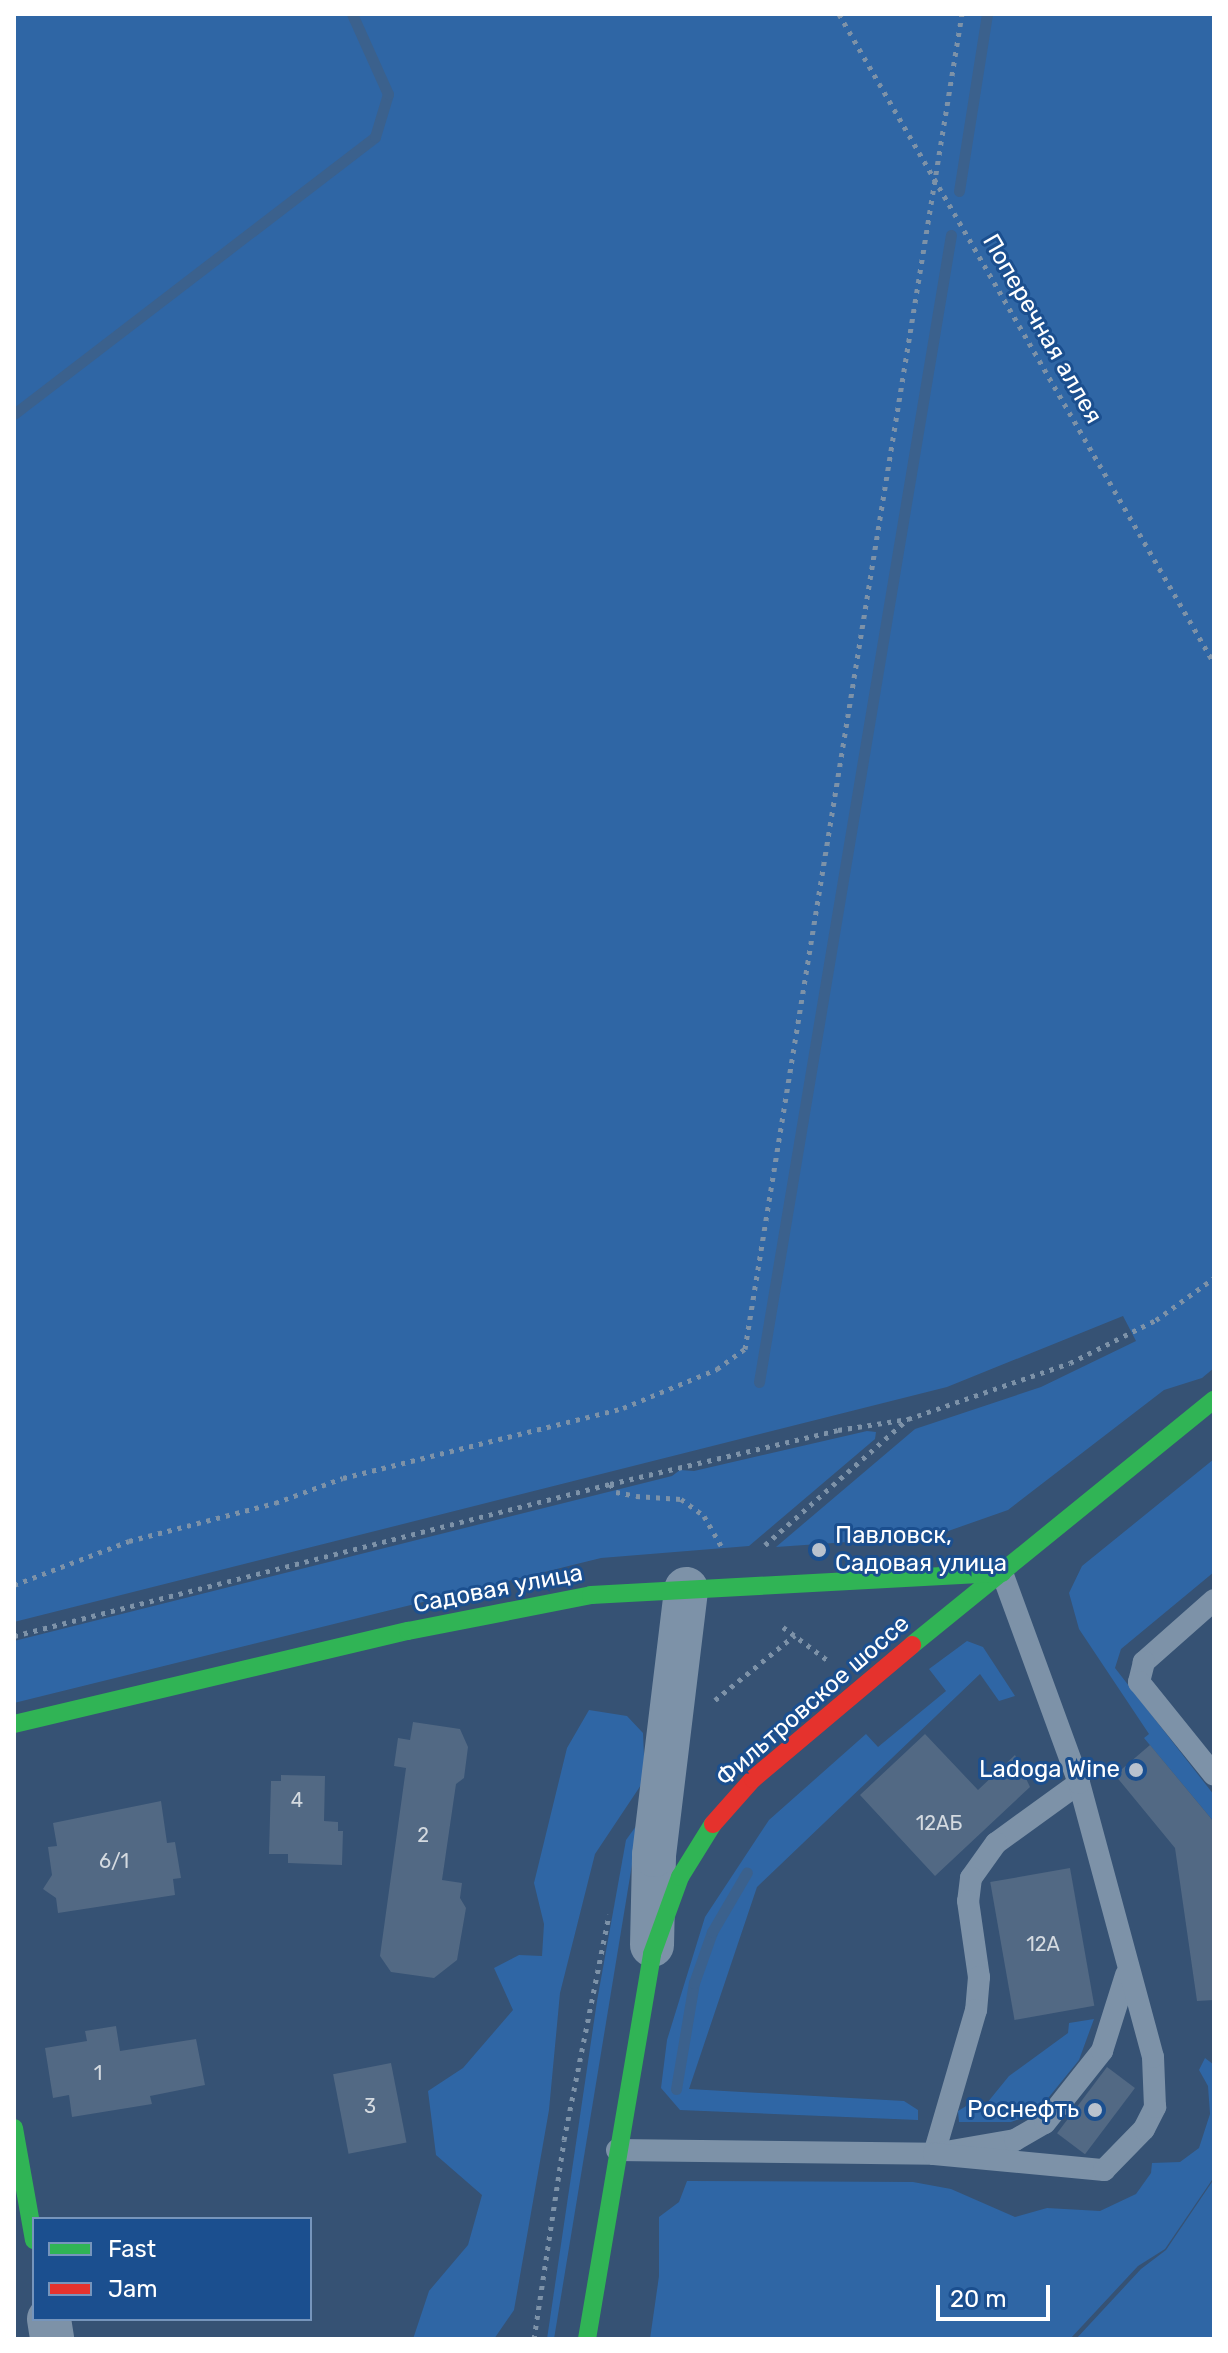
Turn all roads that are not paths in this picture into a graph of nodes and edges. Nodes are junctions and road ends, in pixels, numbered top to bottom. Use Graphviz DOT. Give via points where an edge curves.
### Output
graph roads {
  1 [pos="1214,1400"];
  2 [pos="1002,1573"];
  3 [pos="686,1589"];
  4 [pos="1214,1600"];
  5 [pos="14,1724"];
  6 [pos="1214,1775"];
  7 [pos="1079,1783"];
  8 [pos="652,1954"];
  9 [pos="1127,1974"];
  10 [pos="14,2128"];
  11 [pos="617,2150"];
  12 [pos="934,2154"];
  13 [pos="32,2229"];
  14 [pos="587,2339"];
  1 -- 2 [label="main road, Фильтровское шоссе"];
  2 -- 3 [label="main road, Садовая улица"];
  2 -- 7 [label="lane"];
  2 -- 8 [label="main road, Фильтровское шоссе" via="806,1732 717,1818 680,1877"];
  3 -- 5 [label="main road, Садовая улица" via="591,1595 408,1631"];
  3 -- 8 [label="street" via="654,1855"];
  4 -- 6 [label="lane" via="1144,1662 1139,1682"];
  7 -- 9 [label="lane"];
  7 -- 12 [label="lane" via="996,1843 971,1878 968,1901 979,1977 976,2010"];
  8 -- 11 [label="main road, Фильтровское шоссе"];
  9 -- 12 [label="lane" via="1102,2051 1045,2123 1015,2140"];
  9 -- 12 [label="lane" via="1157,2085 1155,2107 1127,2151 1104,2170"];
  10 -- 13 [label="main road"];
  11 -- 12 [label="lane"];
  11 -- 14 [label="main road, Фильтровское шоссе"];
}
